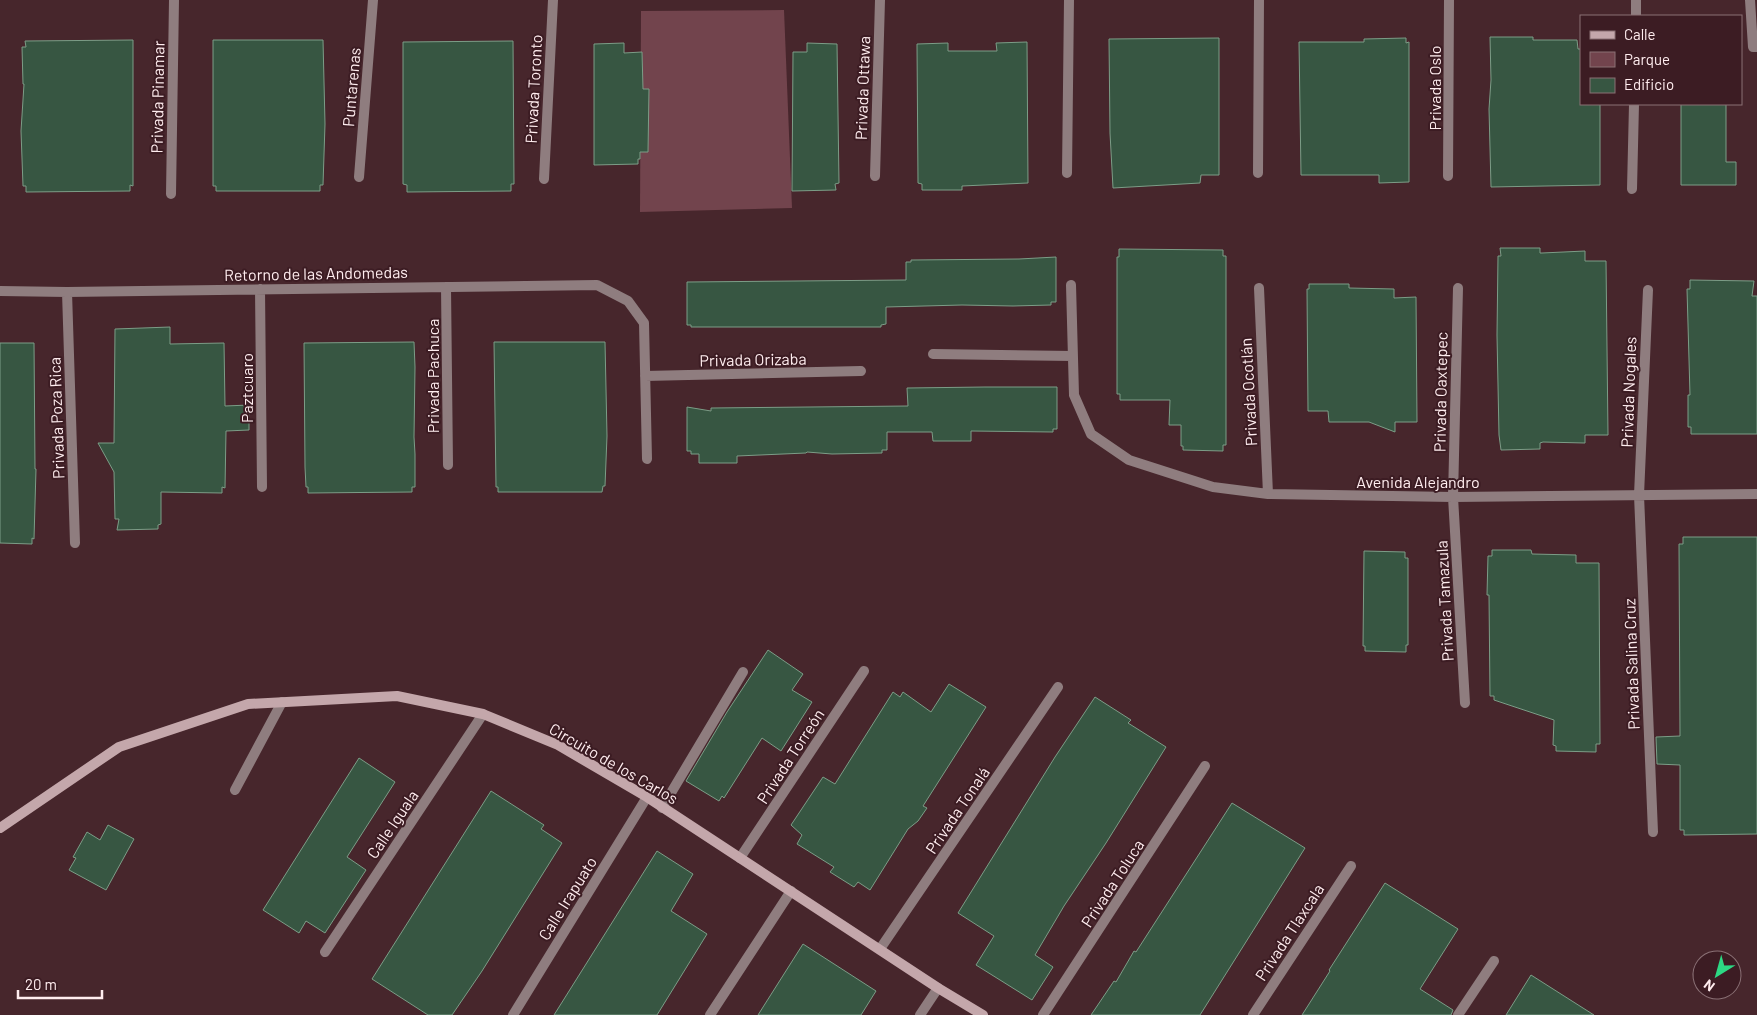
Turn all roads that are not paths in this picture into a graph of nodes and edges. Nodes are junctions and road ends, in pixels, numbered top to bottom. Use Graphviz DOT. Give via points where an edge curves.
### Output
graph roads {
  1 [pos="174,0"];
  2 [pos="373,0"];
  3 [pos="553,0"];
  4 [pos="880,0"];
  5 [pos="1069,0"];
  6 [pos="1259,0"];
  7 [pos="1449,0"];
  8 [pos="1636,0"];
  9 [pos="1750,0"];
  10 [pos="1636,15"];
  11 [pos="1757,47"];
  12 [pos="1634,105"];
  13 [pos="1068,173"];
  14 [pos="1258,173"];
  15 [pos="875,176"];
  16 [pos="1448,176"];
  17 [pos="359,177"];
  18 [pos="544,179"];
  19 [pos="1632,188"];
  20 [pos="170,194"];
  21 [pos="1071,285"];
  22 [pos="446,286"];
  23 [pos="1259,288"];
  24 [pos="1458,288"];
  25 [pos="260,289"];
  26 [pos="1648,290"];
  27 [pos="0,291"];
  28 [pos="67,292"];
  29 [pos="933,354"];
  30 [pos="1074,356"];
  31 [pos="861,371"];
  32 [pos="645,376"];
  33 [pos="646,459"];
  34 [pos="448,465"];
  35 [pos="262,487"];
  36 [pos="1268,494"];
  37 [pos="1757,494"];
  38 [pos="1639,495"];
  39 [pos="1453,497"];
  40 [pos="75,543"];
  41 [pos="864,671"];
  42 [pos="743,672"];
  43 [pos="1058,687"];
  44 [pos="282,702"];
  45 [pos="1465,703"];
  46 [pos="483,714"];
  47 [pos="1205,766"];
  48 [pos="235,790"];
  49 [pos="647,797"];
  50 [pos="662,808"];
  51 [pos="0,828"];
  52 [pos="1653,832"];
  53 [pos="740,858"];
  54 [pos="1350,866"];
  55 [pos="790,891"];
  56 [pos="880,949"];
  57 [pos="325,952"];
  58 [pos="1494,961"];
  59 [pos="938,988"];
  60 [pos="513,1015"];
  61 [pos="710,1015"];
  62 [pos="920,1015"];
  63 [pos="983,1015"];
  64 [pos="1043,1015"];
  65 [pos="1253,1015"];
  66 [pos="1458,1015"];
  1 -- 20 [label="street, Privada Pinamar"];
  2 -- 17 [label="street, Puntarenas"];
  3 -- 18 [label="street, Privada Toronto"];
  4 -- 15 [label="street, Privada Ottawa"];
  5 -- 13 [label="street"];
  6 -- 14 [label="street"];
  7 -- 16 [label="street, Privada Oslo"];
  8 -- 10 [label="street"];
  9 -- 11 [label="street" via="1753,47"];
  12 -- 19 [label="street"];
  21 -- 30 [label="street"];
  22 -- 25 [label="street, Retorno de las Andomedas"];
  22 -- 32 [label="street, Retorno de las Andomedas" via="597,285 628,301 644,324"];
  22 -- 34 [label="street, Privada Pachuca"];
  23 -- 36 [label="street, Privada Ocotlán"];
  24 -- 39 [label="street, Privada Oaxtepec"];
  25 -- 28 [label="street, Retorno de las Andomedas"];
  25 -- 35 [label="street, Paztcuaro"];
  26 -- 38 [label="street, Privada Nogales"];
  27 -- 28 [label="street, Retorno de las Andomedas"];
  28 -- 40 [label="street, Privada Poza Rica"];
  29 -- 30 [label="street"];
  30 -- 36 [label="street, Avenida Alejandro" via="1074,395 1091,434 1129,460 1213,487"];
  31 -- 32 [label="street, Privada Orizaba"];
  32 -- 33 [label="street"];
  36 -- 39 [label="street, Avenida Alejandro"];
  37 -- 38 [label="street, Avenida Alejandro"];
  38 -- 39 [label="street, Avenida Alejandro"];
  38 -- 52 [label="street, Privada Salina Cruz"];
  39 -- 45 [label="street, Privada Tamazula"];
  41 -- 53 [label="street, Privada Torreón"];
  42 -- 50 [label="street"];
  43 -- 56 [label="street, Privada Tonalá"];
  44 -- 46 [label="street, Circuito de los Carlos" via="397,696"];
  44 -- 48 [label="street"];
  44 -- 51 [label="street, Circuito de los Carlos" via="248,704 119,747"];
  46 -- 49 [label="street, Circuito de los Carlos" via="558,745"];
  46 -- 57 [label="street, Calle Iguala"];
  47 -- 64 [label="street, Privada Toluca"];
  49 -- 50 [label="street, Circuito de los Carlos"];
  49 -- 60 [label="street, Calle Irapuato"];
  50 -- 53 [label="street, Circuito de los Carlos"];
  53 -- 55 [label="street, Circuito de los Carlos"];
  54 -- 65 [label="street, Privada Tlaxcala"];
  55 -- 56 [label="street, Circuito de los Carlos"];
  55 -- 61 [label="street"];
  56 -- 59 [label="street, Circuito de los Carlos"];
  58 -- 66 [label="street"];
  59 -- 62 [label="street"];
  59 -- 63 [label="street, Circuito de los Carlos"];
}
